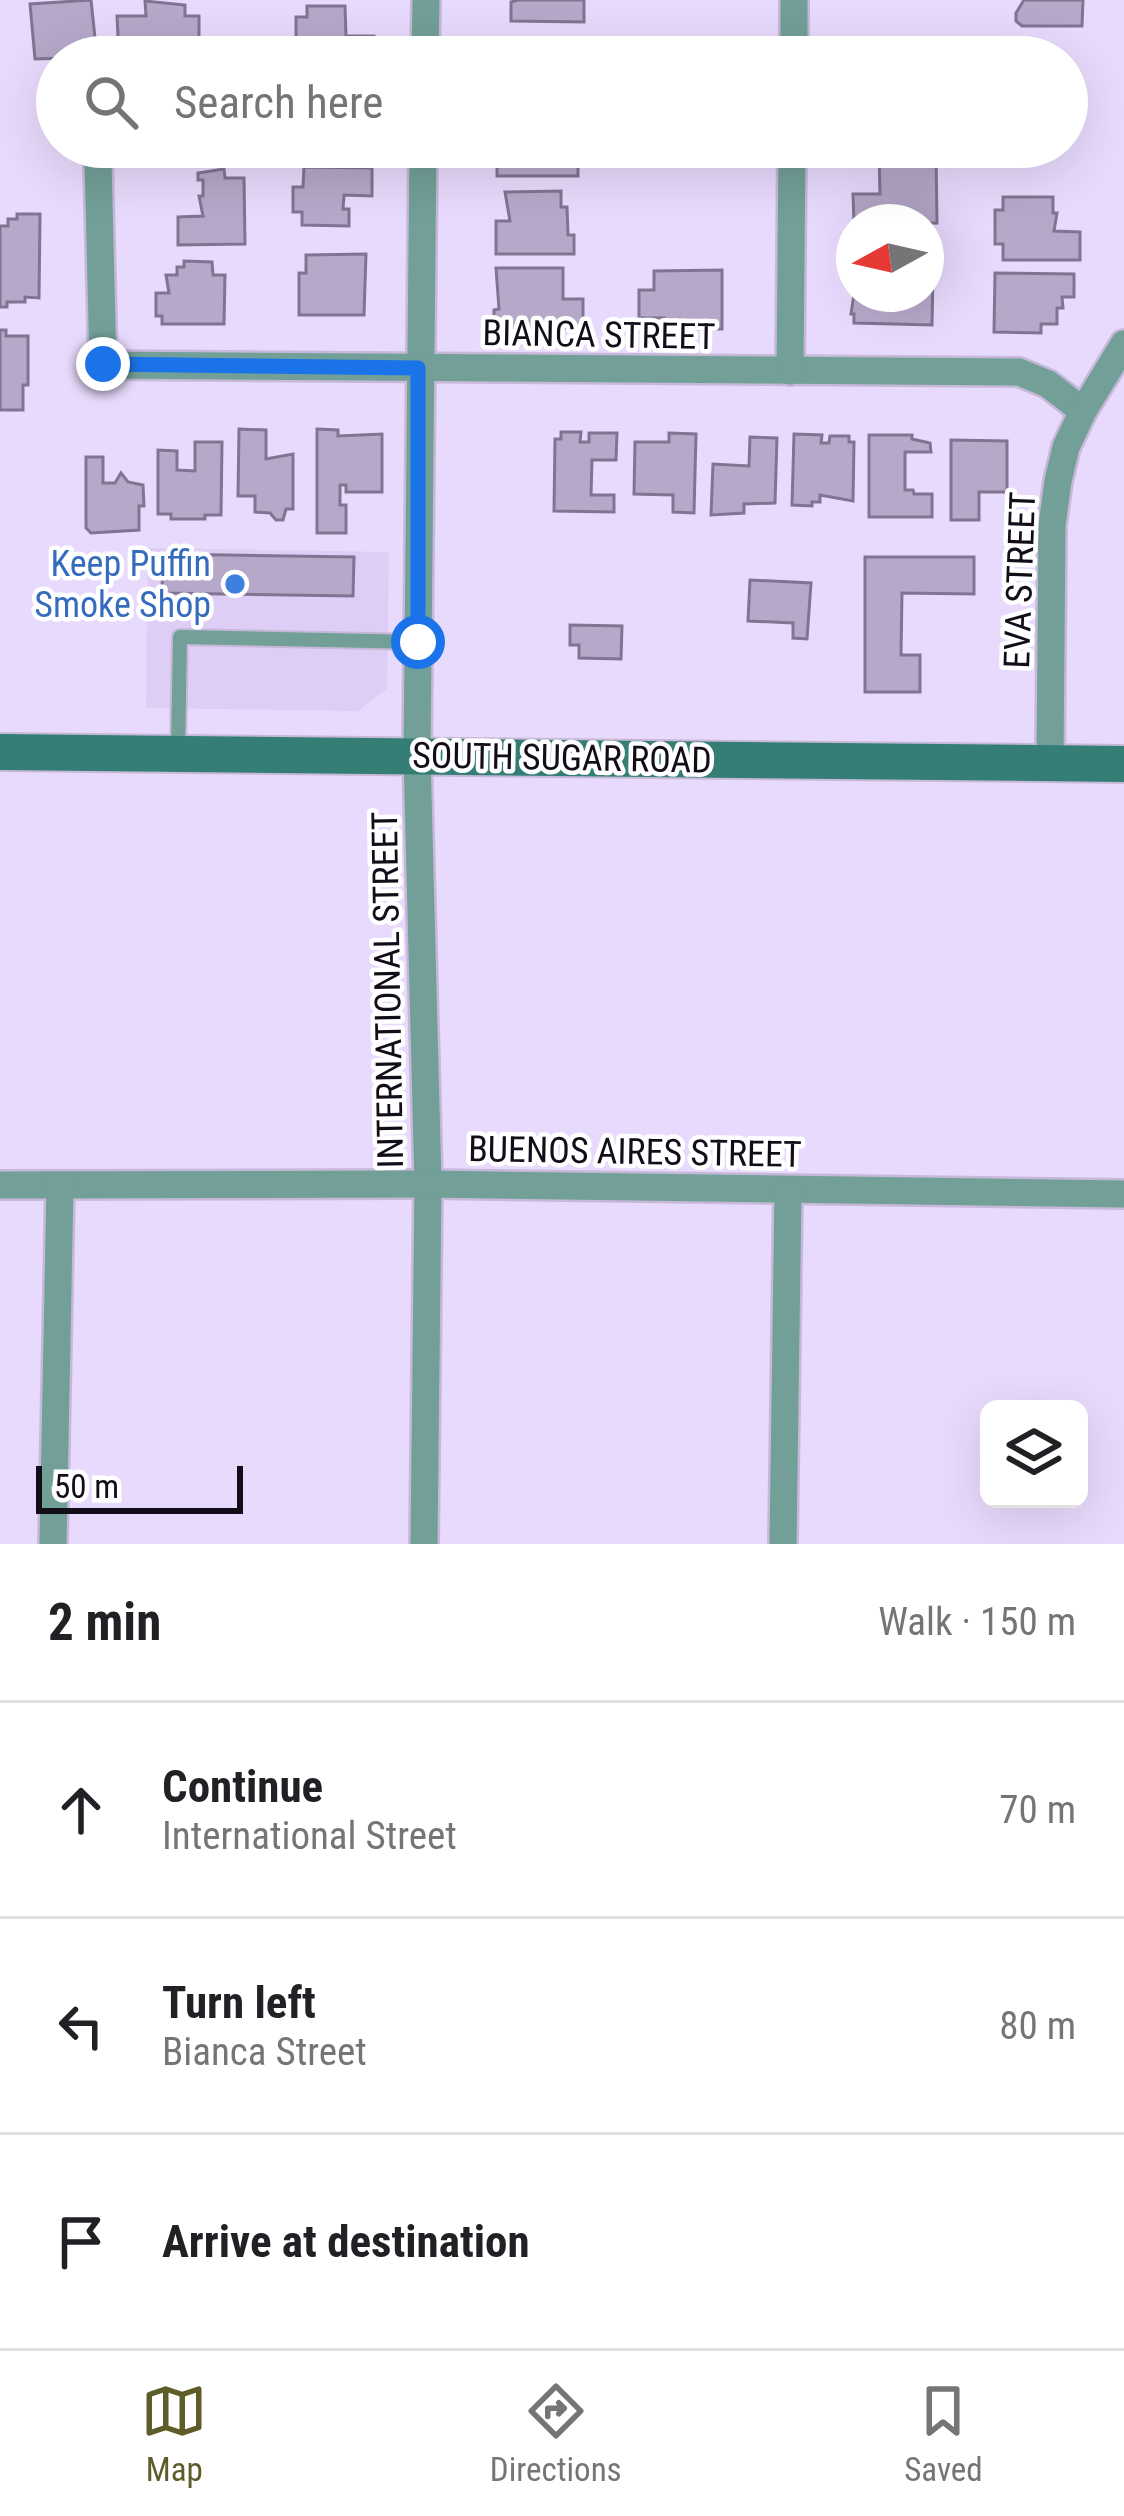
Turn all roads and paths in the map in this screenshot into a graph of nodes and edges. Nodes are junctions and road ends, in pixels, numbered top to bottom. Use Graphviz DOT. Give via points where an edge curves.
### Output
graph roads {
  1 [pos="426,0"];
  2 [pos="794,0"];
  3 [pos="425,36"];
  4 [pos="794,36"];
  5 [pos="98,168"];
  6 [pos="423,168"];
  7 [pos="793,168"];
  8 [pos="1124,344"];
  9 [pos="418,368"];
  10 [pos="790,371"];
  11 [pos="1083,411"];
  12 [pos="418,642"];
  13 [pos="0,752"];
  14 [pos="177,754"];
  15 [pos="417,755"];
  16 [pos="1050,762"];
  17 [pos="1124,764"];
  18 [pos="428,1184"];
  19 [pos="0,1185"];
  20 [pos="59,1186"];
  21 [pos="788,1190"];
  22 [pos="1124,1193"];
  23 [pos="53,1544"];
  24 [pos="424,1544"];
  25 [pos="783,1544"];
  1 -- 3 [label="street"];
  2 -- 4 [label="street"];
  5 -- 9 [label="street, BIANCA STREET" via="103,364"];
  6 -- 9 [label="street, INTERNATIONAL STREET"];
  7 -- 10 [label="street"];
  8 -- 11 [label="street, EVA STREET"];
  9 -- 10 [label="street, BIANCA STREET"];
  9 -- 12 [label="street, INTERNATIONAL STREET"];
  10 -- 11 [label="street, BIANCA STREET" via="1019,372"];
  11 -- 16 [label="street, EVA STREET" via="1066,447 1052,525"];
  12 -- 14 [label="lane" via="180,638"];
  12 -- 15 [label="street, INTERNATIONAL STREET"];
  13 -- 14 [label="main road, SOUTH SUGAR ROAD"];
  14 -- 15 [label="main road, SOUTH SUGAR ROAD"];
  15 -- 16 [label="main road, SOUTH SUGAR ROAD"];
  15 -- 18 [label="street, INTERNATIONAL STREET"];
  16 -- 17 [label="main road, SOUTH SUGAR ROAD"];
  18 -- 20 [label="street, BUENOS AIRES STREET"];
  18 -- 21 [label="street, BUENOS AIRES STREET"];
  18 -- 24 [label="street, INTERNATIONAL STREET"];
  19 -- 20 [label="street, BUENOS AIRES STREET"];
  20 -- 23 [label="street"];
  21 -- 22 [label="street, BUENOS AIRES STREET"];
  21 -- 25 [label="street"];
}
